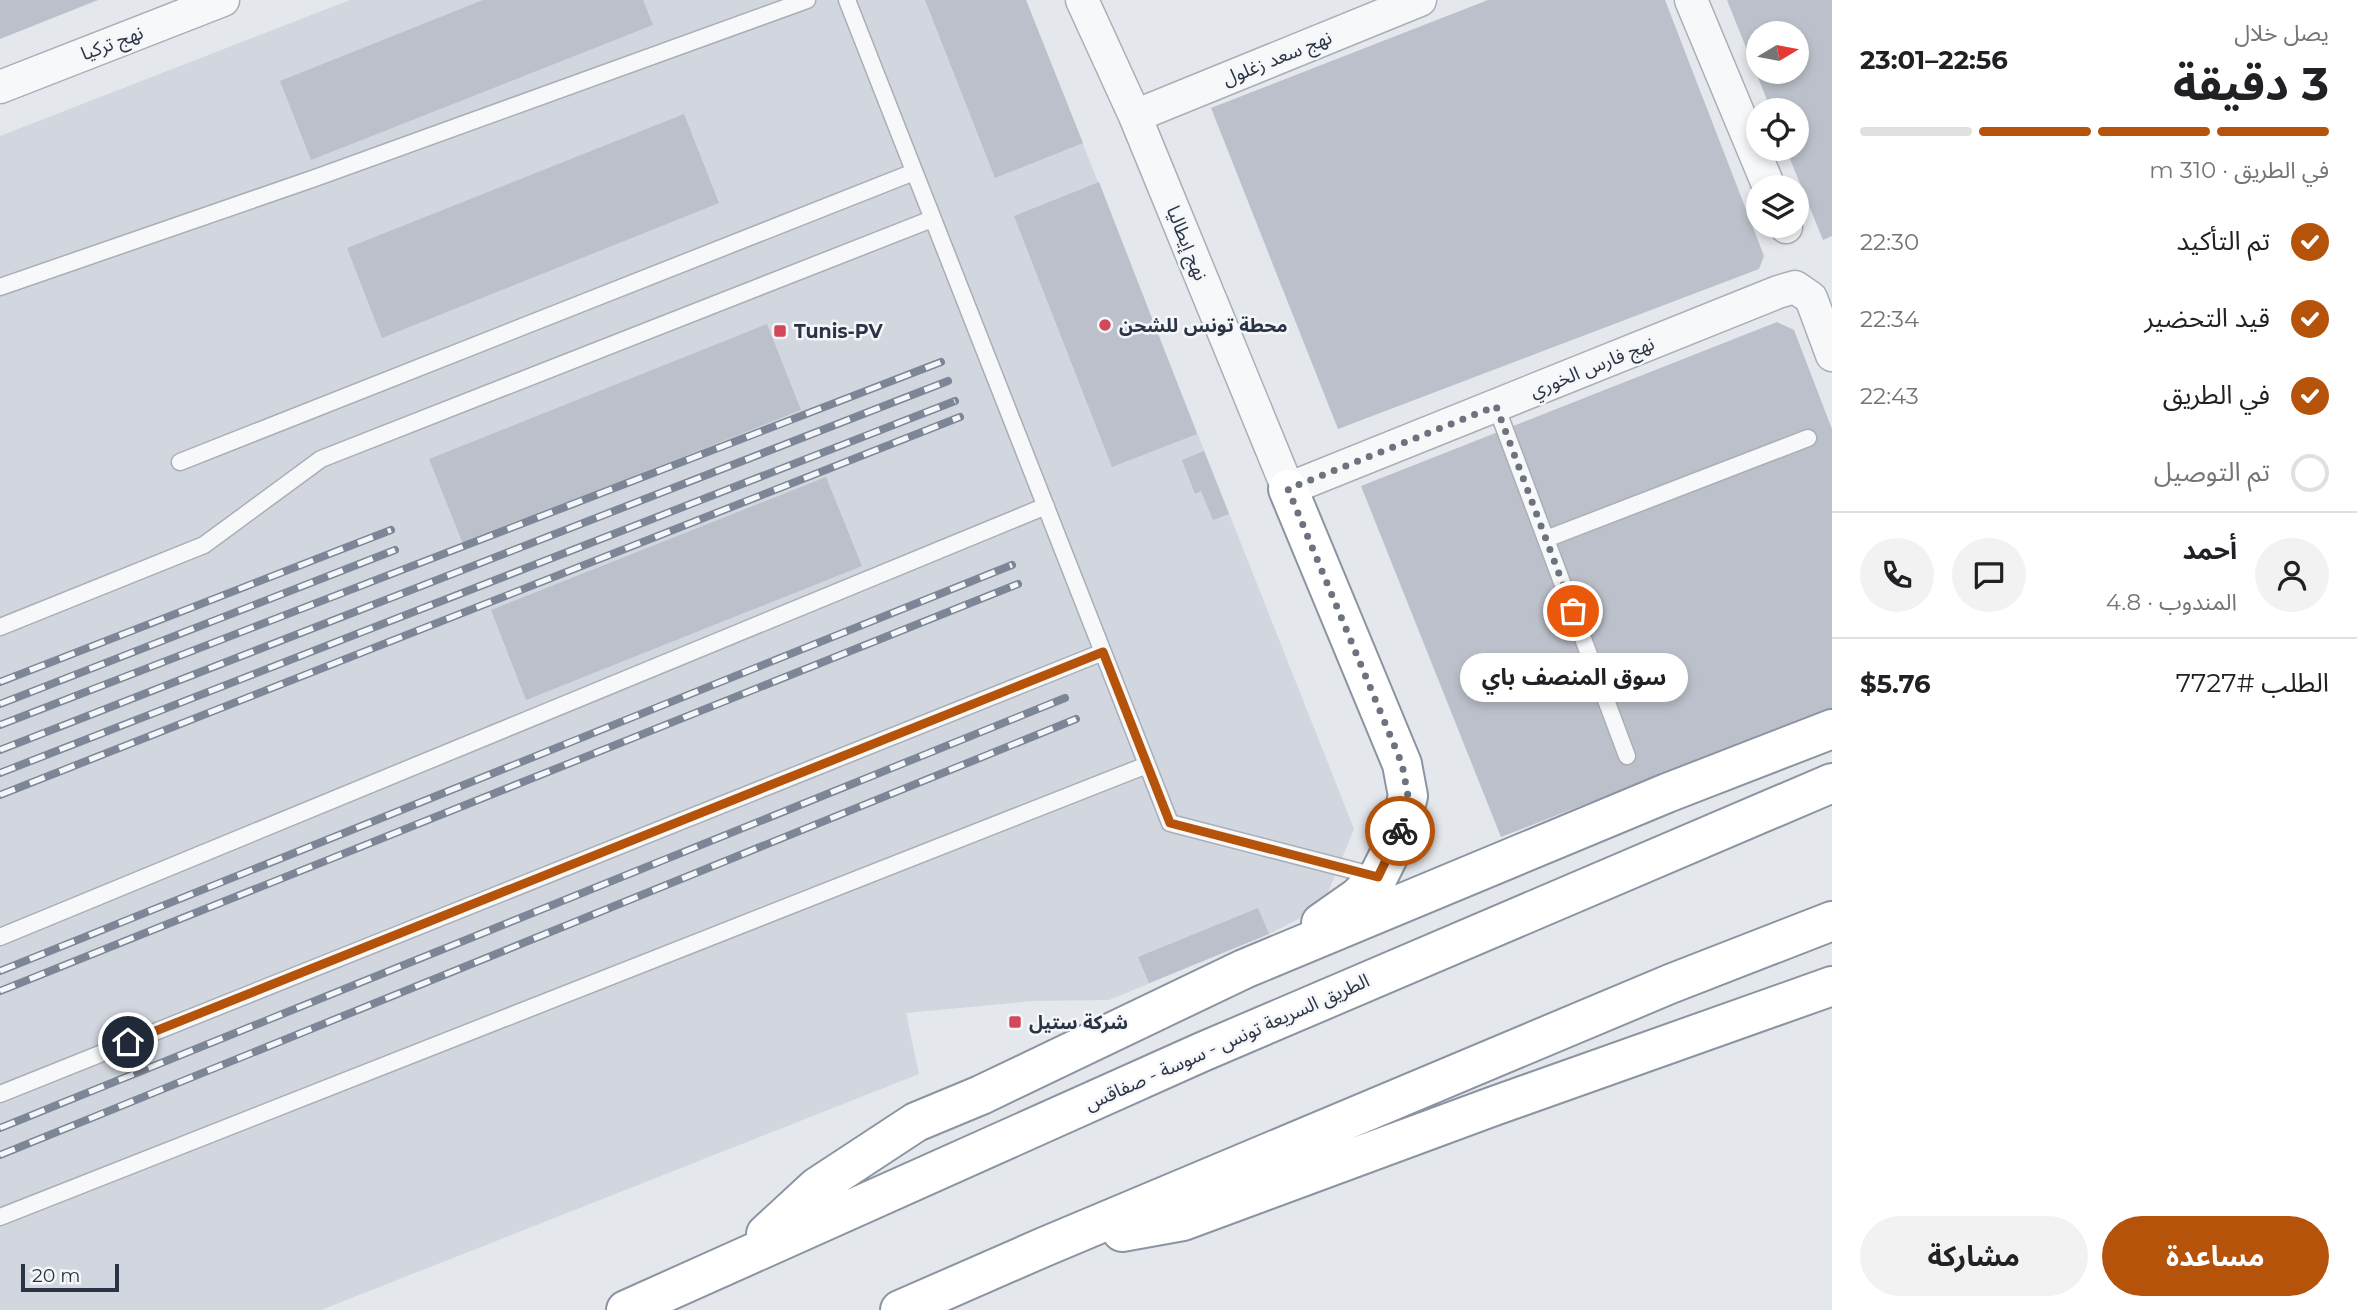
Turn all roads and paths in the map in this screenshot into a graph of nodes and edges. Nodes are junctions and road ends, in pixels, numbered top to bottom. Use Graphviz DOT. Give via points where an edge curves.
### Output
graph roads {
  1 [pos="223,0"];
  2 [pos="807,0"];
  3 [pos="847,0"];
  4 [pos="1082,0"];
  5 [pos="1420,0"];
  6 [pos="1691,0"];
  7 [pos="0,87"];
  8 [pos="1135,116"];
  9 [pos="914,172"];
  10 [pos="1764,175"];
  11 [pos="932,219"];
  12 [pos="0,287"];
  13 [pos="1832,355"];
  14 [pos="1496,406"];
  15 [pos="1808,438"];
  16 [pos="180,463"];
  17 [pos="1288,489"];
  18 [pos="1046,506"];
  19 [pos="1546,539"];
  20 [pos="0,627"];
  21 [pos="1103,652"];
  22 [pos="1832,730"];
  23 [pos="1627,755"];
  24 [pos="1147,765"];
  25 [pos="1832,783"];
  26 [pos="1378,877"];
  27 [pos="1832,920"];
  28 [pos="0,937"];
  29 [pos="1244,969"];
  30 [pos="1832,986"];
  31 [pos="0,1094"];
  32 [pos="0,1217"];
  33 [pos="1044,1247"];
  34 [pos="743,1255"];
  35 [pos="626,1310"];
  36 [pos="900,1310"];
  1 -- 7 [label="street, نهج تركيا"];
  2 -- 12 [label="lane"];
  3 -- 9 [label="lane"];
  4 -- 8 [label="street, نهج إيطاليا"];
  5 -- 8 [label="street, نهج سعد زغلول"];
  6 -- 10 [label="street"];
  8 -- 17 [label="street, نهج إيطاليا"];
  9 -- 11 [label="lane"];
  9 -- 16 [label="lane"];
  11 -- 18 [label="lane"];
  11 -- 20 [label="lane" via="321,459 204,545"];
  13 -- 14 [label="street, نهج فارس الخوري" via="1811,298 1795,287"];
  14 -- 17 [label="street, نهج فارس الخوري"];
  14 -- 19 [label="lane"];
  15 -- 19 [label="lane"];
  17 -- 26 [label="highway" via="1402,764 1408,796 1404,820"];
  18 -- 21 [label="lane"];
  18 -- 28 [label="lane"];
  19 -- 23 [label="lane"];
  21 -- 24 [label="lane"];
  21 -- 31 [label="lane"];
  22 -- 29 [label="highway" via="1667,793"];
  24 -- 26 [label="lane" via="1170,823"];
  24 -- 32 [label="lane"];
  25 -- 34 [label="highway, الطريق السريعة تونس - سوسة - صفاقس"];
  26 -- 29 [label="highway" via="1306,934"];
  27 -- 33 [label="highway"];
  29 -- 34 [label="highway" via="916,1122 817,1187"];
  30 -- 33 [label="highway" via="1183,1221"];
  33 -- 36 [label="highway"];
  34 -- 35 [label="highway, الطريق السريعة تونس - سوسة - صفاقس"];
}
